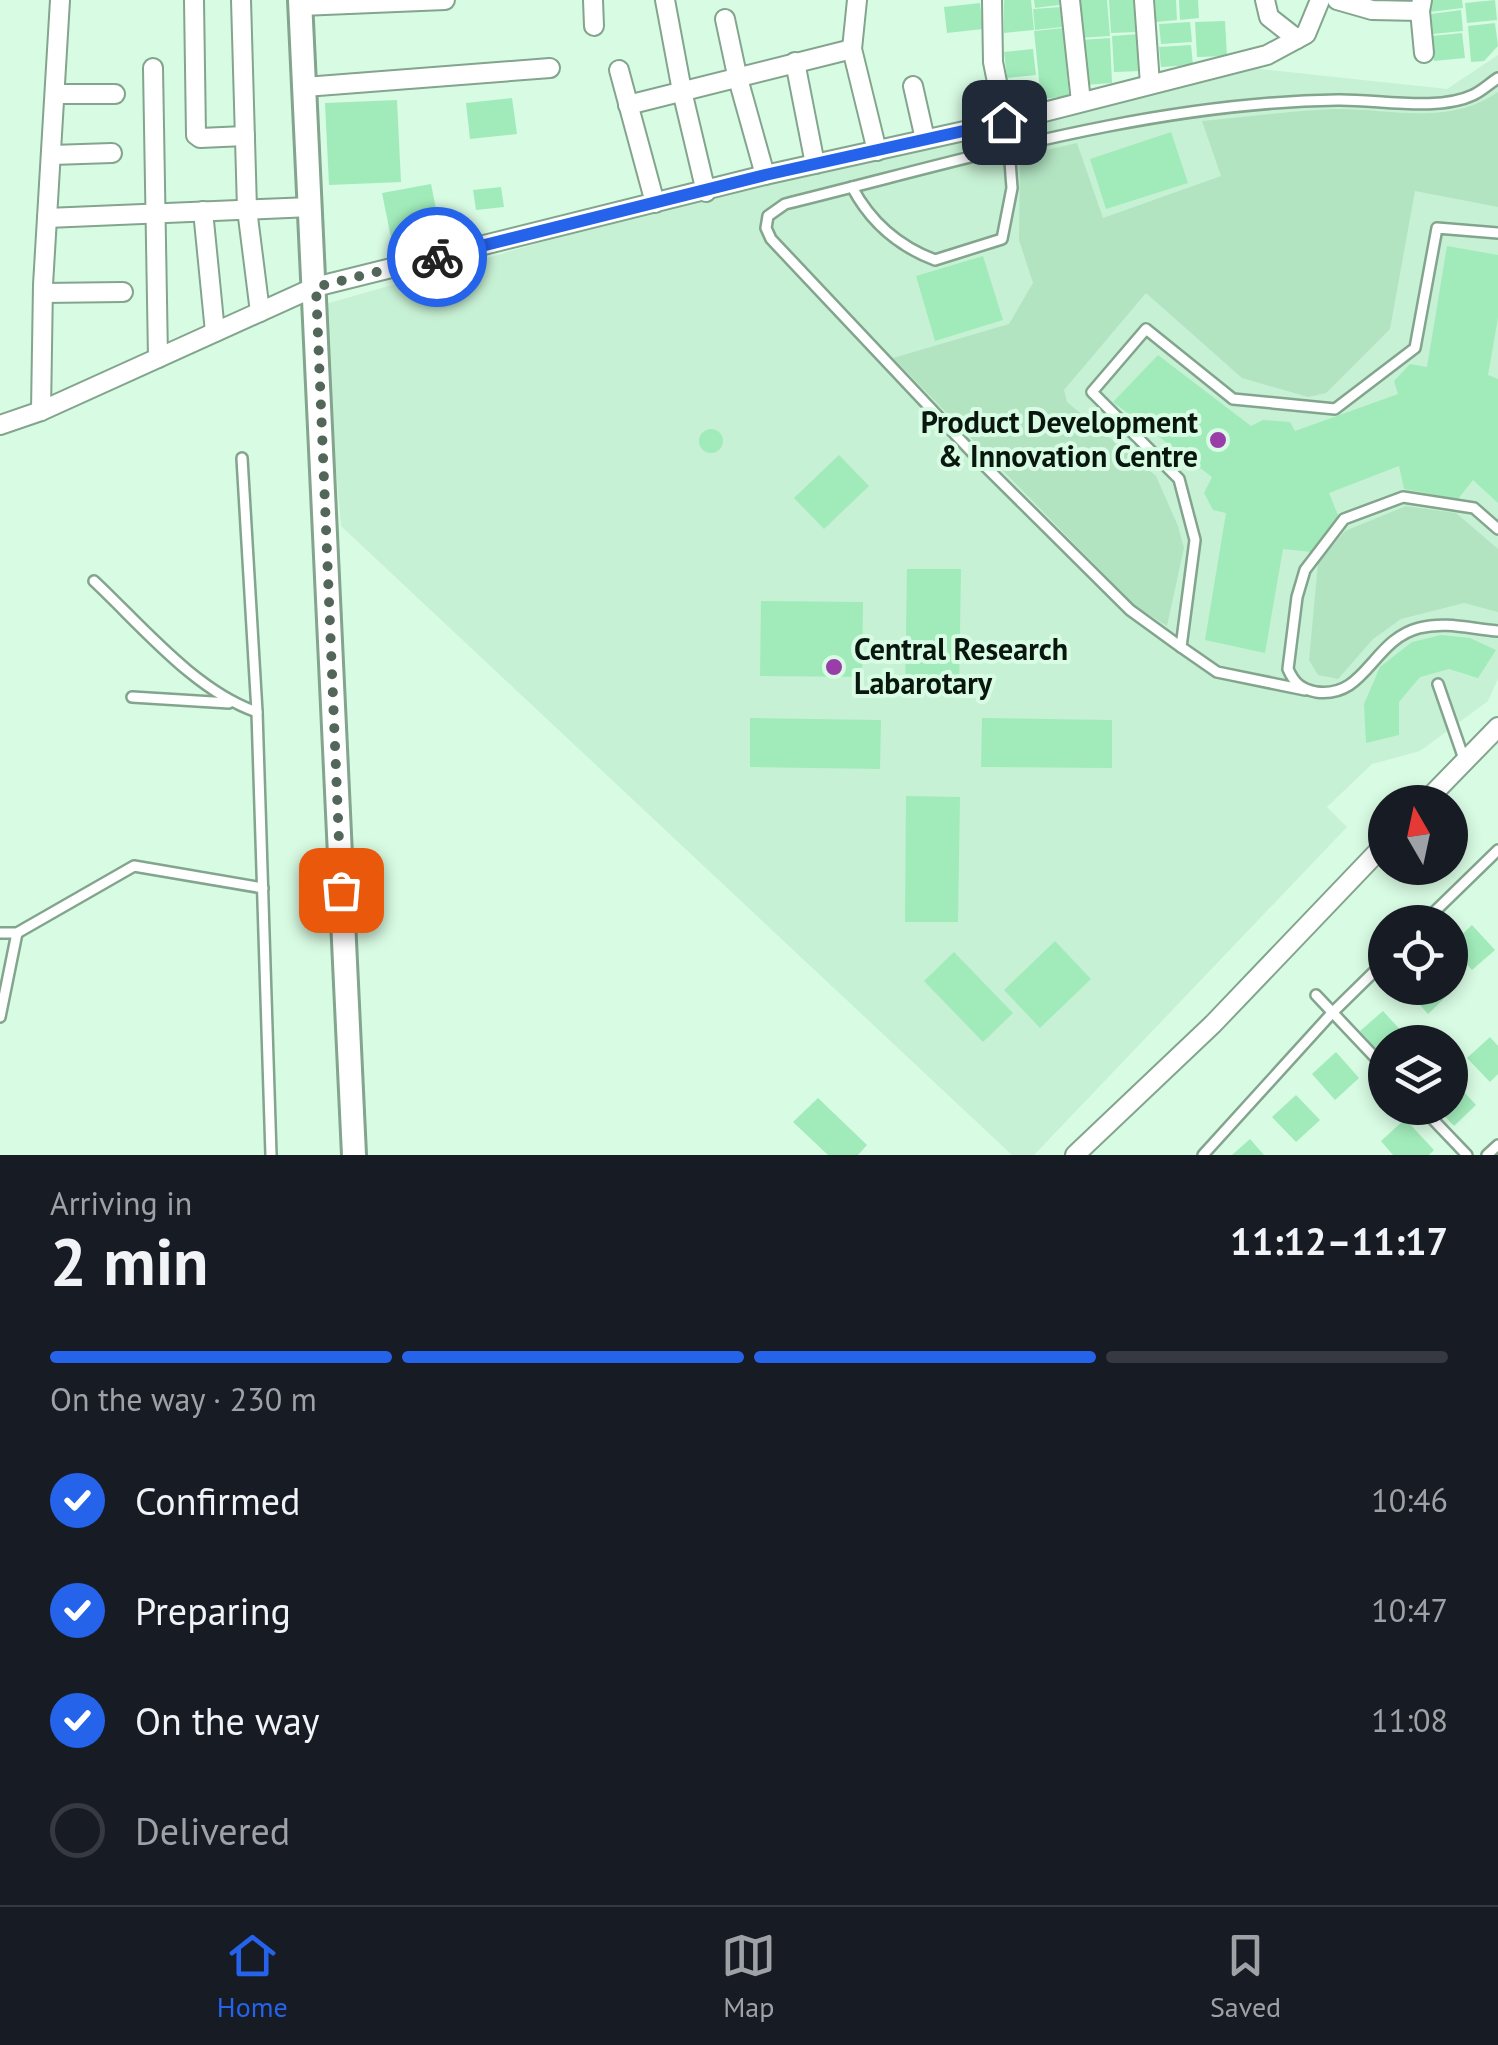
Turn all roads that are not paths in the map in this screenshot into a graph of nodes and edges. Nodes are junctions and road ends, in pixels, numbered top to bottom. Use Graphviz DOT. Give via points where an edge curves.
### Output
graph roads {
  1 [pos="60,0"];
  2 [pos="194,0"];
  3 [pos="241,0"];
  4 [pos="445,0"];
  5 [pos="592,0"];
  6 [pos="665,0"];
  7 [pos="857,0"];
  8 [pos="992,0"];
  9 [pos="1070,0"];
  10 [pos="1144,0"];
  11 [pos="1265,0"];
  12 [pos="1320,0"];
  13 [pos="1337,0"];
  14 [pos="300,3"];
  15 [pos="1421,6"];
  16 [pos="726,20"];
  17 [pos="594,26"];
  18 [pos="1297,38"];
  19 [pos="852,49"];
  20 [pos="1424,53"];
  21 [pos="796,62"];
  22 [pos="153,68"];
  23 [pos="550,68"];
  24 [pos="619,70"];
  25 [pos="737,75"];
  26 [pos="1498,78"];
  27 [pos="1150,84"];
  28 [pos="913,86"];
  29 [pos="305,87"];
  30 [pos="682,91"];
  31 [pos="55,94"];
  32 [pos="115,94"];
  33 [pos="1081,102"];
  34 [pos="628,105"];
  35 [pos="1004,122"];
  36 [pos="245,136"];
  37 [pos="925,140"];
  38 [pos="1009,148"];
  39 [pos="876,151"];
  40 [pos="112,153"];
  41 [pos="52,155"];
  42 [pos="815,164"];
  43 [pos="765,175"];
  44 [pos="852,187"];
  45 [pos="706,192"];
  46 [pos="654,204"];
  47 [pos="311,207"];
  48 [pos="248,209"];
  49 [pos="202,211"];
  50 [pos="156,214"];
  51 [pos="47,218"];
  52 [pos="1498,233"];
  53 [pos="316,287"];
  54 [pos="123,292"];
  55 [pos="43,293"];
  56 [pos="260,312"];
  57 [pos="214,332"];
  58 [pos="158,358"];
  59 [pos="41,411"];
  60 [pos="0,426"];
  61 [pos="242,458"];
  62 [pos="1498,529"];
  63 [pos="94,580"];
  64 [pos="1498,630"];
  65 [pos="1181,647"];
  66 [pos="1438,684"];
  67 [pos="1305,690"];
  68 [pos="132,697"];
  69 [pos="230,703"];
  70 [pos="257,712"];
  71 [pos="1498,727"];
  72 [pos="1465,762"];
  73 [pos="1442,785"];
  74 [pos="1498,850"];
  75 [pos="1368,862"];
  76 [pos="264,888"];
  77 [pos="1441,905"];
  78 [pos="17,932"];
  79 [pos="0,934"];
  80 [pos="1368,977"];
  81 [pos="1316,995"];
  82 [pos="1332,1012"];
  83 [pos="0,1016"];
  84 [pos="1368,1050"];
  85 [pos="1438,1125"];
  86 [pos="1498,1145"];
  87 [pos="271,1155"];
  88 [pos="354,1155"];
  89 [pos="1076,1155"];
  90 [pos="1203,1155"];
  91 [pos="1466,1155"];
  92 [pos="1487,1155"];
  1 -- 31 [label="street"];
  2 -- 36 [label="street" via="196,136"];
  3 -- 36 [label="street"];
  4 -- 14 [label="street"];
  5 -- 17 [label="street"];
  6 -- 30 [label="street"];
  7 -- 19 [label="street"];
  8 -- 35 [label="street" via="992,62"];
  9 -- 33 [label="street"];
  10 -- 27 [label="street"];
  11 -- 18 [label="street" via="1269,17"];
  12 -- 18 [label="street" via="1306,34"];
  13 -- 15 [label="street" via="1372,10"];
  14 -- 29 [label="street"];
  15 -- 20 [label="street"];
  16 -- 25 [label="street"];
  18 -- 27 [label="street" via="1267,55"];
  19 -- 21 [label="street"];
  19 -- 39 [label="street"];
  21 -- 25 [label="street"];
  21 -- 42 [label="street"];
  22 -- 50 [label="street"];
  23 -- 29 [label="street"];
  24 -- 34 [label="street"];
  25 -- 30 [label="street"];
  25 -- 43 [label="street"];
  26 -- 38 [label="lane" via="1470,96 1436,103 1336,100 1185,110"];
  27 -- 33 [label="street"];
  28 -- 37 [label="street"];
  29 -- 47 [label="street"];
  30 -- 34 [label="street"];
  30 -- 45 [label="street"];
  31 -- 32 [label="street"];
  31 -- 41 [label="street"];
  33 -- 35 [label="street"];
  34 -- 46 [label="street"];
  35 -- 37 [label="street"];
  36 -- 48 [label="street"];
  37 -- 39 [label="street"];
  38 -- 44 [label="lane"];
  38 -- 44 [label="lane" via="1012,188 1002,239 936,260 890,236"];
  39 -- 42 [label="street"];
  40 -- 41 [label="street"];
  41 -- 51 [label="street"];
  42 -- 43 [label="street"];
  43 -- 45 [label="street"];
  44 -- 65 [label="lane" via="779,206 766,222 771,239 985,466 1130,610"];
  45 -- 46 [label="street"];
  46 -- 53 [label="street"];
  47 -- 48 [label="street"];
  47 -- 53 [label="street"];
  48 -- 49 [label="street"];
  48 -- 56 [label="street"];
  49 -- 50 [label="street"];
  49 -- 57 [label="street"];
  50 -- 51 [label="street"];
  50 -- 58 [label="street"];
  51 -- 55 [label="street"];
  52 -- 65 [label="lane" via="1437,228 1415,348 1335,409 1233,399 1146,329 1092,392 1180,479 1196,540"];
  53 -- 56 [label="street"];
  53 -- 88 [label="street"];
  54 -- 55 [label="street"];
  55 -- 59 [label="street"];
  56 -- 57 [label="street"];
  57 -- 58 [label="street"];
  58 -- 59 [label="street"];
  59 -- 60 [label="street"];
  61 -- 70 [label="lane"];
  62 -- 67 [label="lane" via="1474,508 1403,497 1344,519 1305,570 1297,597 1288,668"];
  63 -- 69 [label="lane"];
  64 -- 67 [label="lane" via="1464,625 1398,636 1345,689"];
  65 -- 67 [label="lane" via="1218,672"];
  66 -- 72 [label="lane"];
  68 -- 69 [label="lane"];
  69 -- 70 [label="lane"];
  70 -- 76 [label="lane"];
  71 -- 72 [label="street"];
  72 -- 73 [label="street"];
  74 -- 77 [label="lane"];
  75 -- 89 [label="street"];
  76 -- 78 [label="lane" via="134,866"];
  76 -- 87 [label="lane"];
  78 -- 79 [label="lane"];
  78 -- 83 [label="lane"];
  80 -- 82 [label="lane"];
  81 -- 82 [label="lane"];
  82 -- 84 [label="lane"];
  82 -- 90 [label="lane"];
  85 -- 91 [label="lane"];
  86 -- 92 [label="lane"];
}
